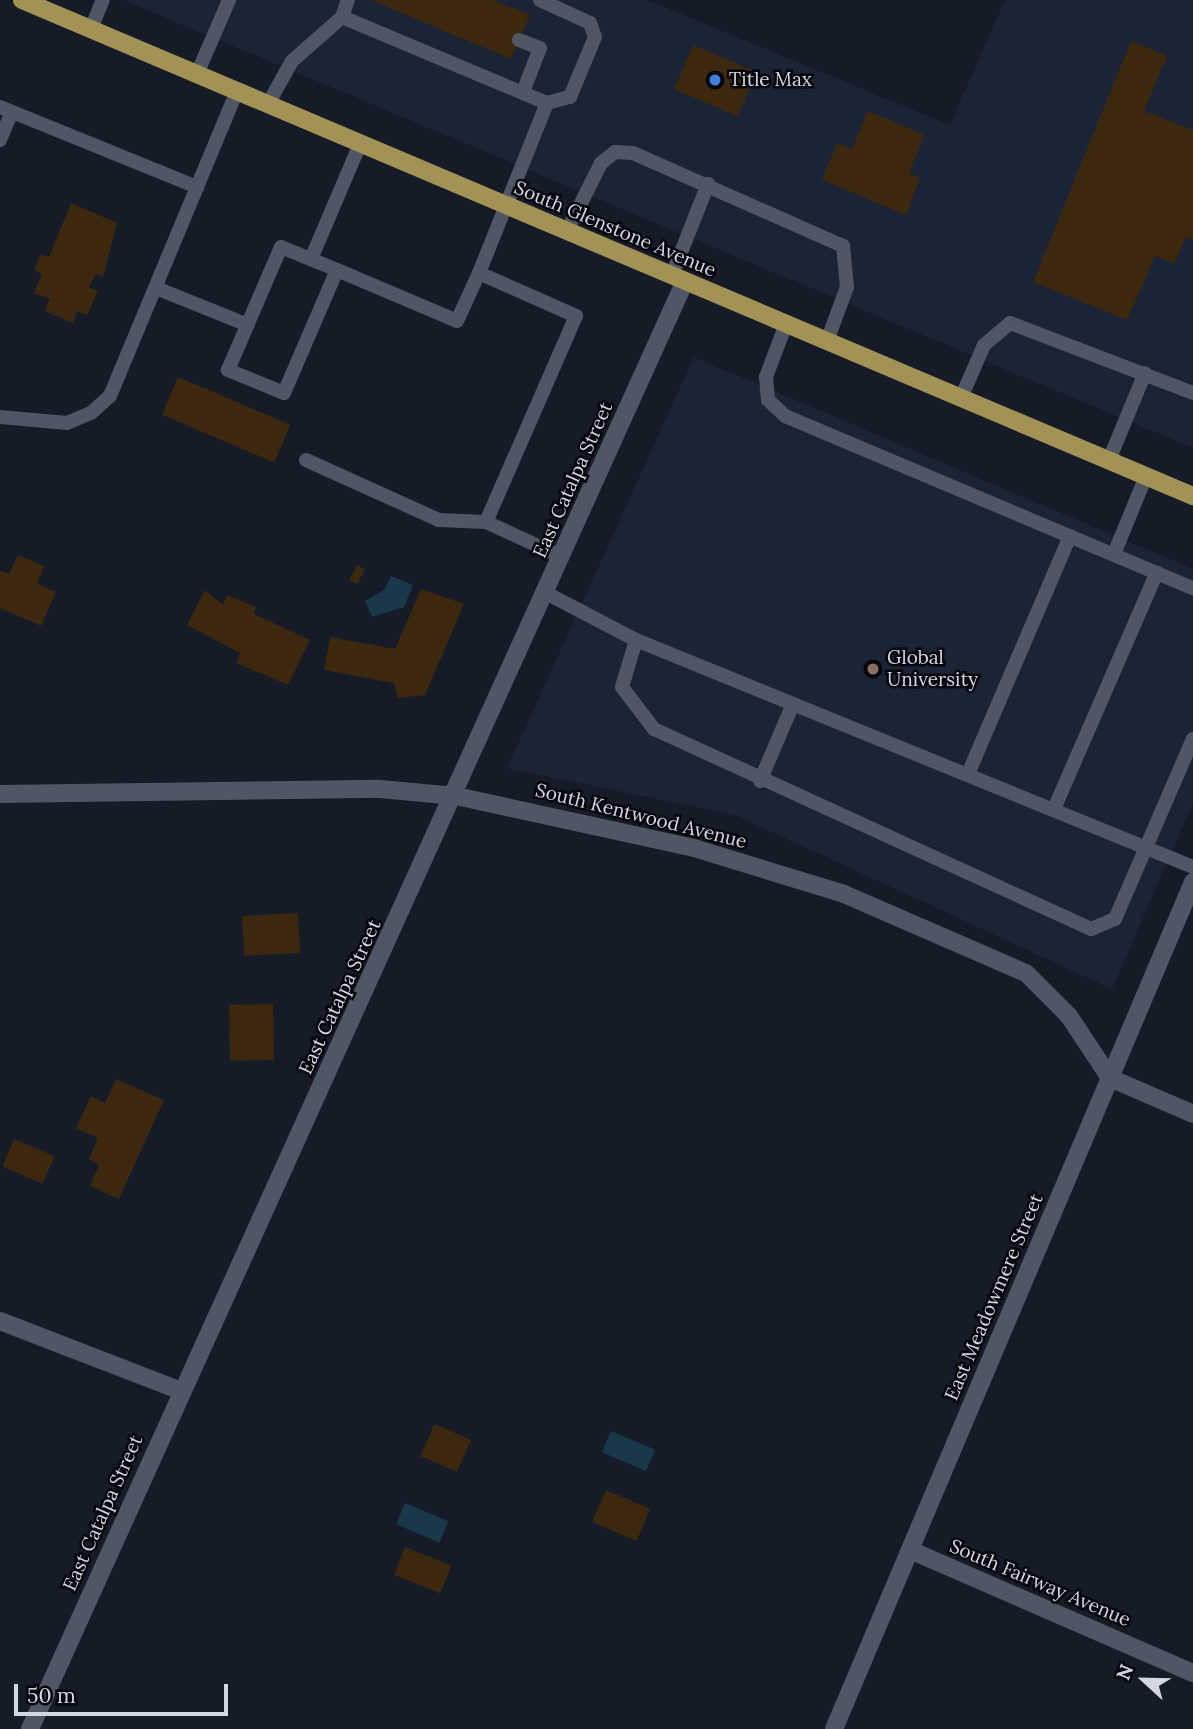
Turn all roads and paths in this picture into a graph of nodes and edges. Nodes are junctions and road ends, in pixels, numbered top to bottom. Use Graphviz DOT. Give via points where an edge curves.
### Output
graph roads {
  1 [pos="22,0"];
  2 [pos="103,0"];
  3 [pos="229,0"];
  4 [pos="348,0"];
  5 [pos="540,0"];
  6 [pos="342,17"];
  7 [pos="90,29"];
  8 [pos="519,40"];
  9 [pos="197,74"];
  10 [pos="237,91"];
  11 [pos="523,92"];
  12 [pos="547,103"];
  13 [pos="268,104"];
  14 [pos="6,109"];
  15 [pos="0,140"];
  16 [pos="360,144"];
  17 [pos="708,184"];
  18 [pos="197,187"];
  19 [pos="505,205"];
  20 [pos="567,231"];
  21 [pos="311,259"];
  22 [pos="337,270"];
  23 [pos="479,273"];
  24 [pos="678,278"];
  25 [pos="156,288"];
  26 [pos="786,324"];
  27 [pos="248,325"];
  28 [pos="827,341"];
  29 [pos="1145,373"];
  30 [pos="1193,393"];
  31 [pos="961,398"];
  32 [pos="0,417"];
  33 [pos="306,460"];
  34 [pos="1109,460"];
  35 [pos="1146,476"];
  36 [pos="1174,488"];
  37 [pos="1193,489"];
  38 [pos="1193,496"];
  39 [pos="486,522"];
  40 [pos="1070,536"];
  41 [pos="1114,554"];
  42 [pos="562,557"];
  43 [pos="1157,572"];
  44 [pos="1193,587"];
  45 [pos="546,593"];
  46 [pos="636,640"];
  47 [pos="793,704"];
  48 [pos="1193,739"];
  49 [pos="968,774"];
  50 [pos="760,781"];
  51 [pos="0,794"];
  52 [pos="456,796"];
  53 [pos="1054,809"];
  54 [pos="1149,847"];
  55 [pos="1193,867"];
  56 [pos="1193,882"];
  57 [pos="1110,1078"];
  58 [pos="1193,1114"];
  59 [pos="0,1321"];
  60 [pos="181,1391"];
  61 [pos="909,1549"];
  62 [pos="1193,1672"];
  63 [pos="30,1729"];
  64 [pos="834,1729"];
  1 -- 7 [label="main road, South Glenstone Avenue"];
  2 -- 7 [label="lane"];
  3 -- 9 [label="lane"];
  4 -- 6 [label="lane"];
  5 -- 12 [label="lane" via="590,23 594,37 570,97"];
  6 -- 11 [label="lane"];
  6 -- 13 [label="lane" via="292,61"];
  7 -- 9 [label="main road, South Glenstone Avenue"];
  8 -- 11 [label="lane" via="540,48"];
  9 -- 10 [label="main road, South Glenstone Avenue"];
  10 -- 13 [label="main road, South Glenstone Avenue"];
  10 -- 18 [label="lane"];
  11 -- 12 [label="lane"];
  12 -- 19 [label="lane"];
  13 -- 16 [label="main road, South Glenstone Avenue"];
  14 -- 15 [label="lane"];
  14 -- 18 [label="lane"];
  16 -- 19 [label="main road, South Glenstone Avenue"];
  16 -- 21 [label="lane"];
  17 -- 20 [label="lane" via="634,153 615,152 591,177"];
  17 -- 24 [label="lane"];
  17 -- 28 [label="lane" via="843,246 847,287"];
  18 -- 25 [label="lane"];
  19 -- 20 [label="main road, South Glenstone Avenue"];
  19 -- 23 [label="lane"];
  20 -- 24 [label="main road, South Glenstone Avenue"];
  21 -- 22 [label="lane"];
  21 -- 27 [label="lane" via="281,247"];
  22 -- 23 [label="lane" via="457,321"];
  22 -- 27 [label="lane" via="284,393 228,370"];
  23 -- 39 [label="lane" via="576,316"];
  24 -- 26 [label="main road, South Glenstone Avenue"];
  24 -- 42 [label="street, East Catalpa Street"];
  25 -- 27 [label="lane"];
  25 -- 32 [label="lane" via="110,396 91,414 67,423"];
  26 -- 28 [label="main road, South Glenstone Avenue"];
  26 -- 40 [label="lane" via="766,377 768,400 785,416"];
  28 -- 31 [label="main road, South Glenstone Avenue"];
  29 -- 30 [label="lane"];
  29 -- 31 [label="lane" via="1010,323 984,345"];
  29 -- 34 [label="lane"];
  31 -- 34 [label="main road, South Glenstone Avenue"];
  33 -- 39 [label="lane" via="439,520"];
  34 -- 35 [label="main road, South Glenstone Avenue"];
  35 -- 36 [label="main road, South Glenstone Avenue"];
  35 -- 41 [label="lane"];
  36 -- 37 [label="main road"];
  36 -- 38 [label="main road, South Glenstone Avenue"];
  39 -- 42 [label="lane"];
  40 -- 41 [label="lane"];
  40 -- 49 [label="lane"];
  41 -- 43 [label="lane"];
  42 -- 45 [label="street, East Catalpa Street"];
  43 -- 44 [label="lane"];
  43 -- 53 [label="lane"];
  45 -- 46 [label="lane"];
  45 -- 52 [label="street, East Catalpa Street"];
  46 -- 47 [label="lane"];
  46 -- 50 [label="lane" via="622,687 633,709 654,729"];
  47 -- 49 [label="lane"];
  47 -- 50 [label="lane"];
  48 -- 54 [label="lane"];
  49 -- 53 [label="lane"];
  50 -- 54 [label="lane" via="1091,929 1115,919"];
  51 -- 52 [label="street, South Kentwood Avenue" via="344,787"];
  52 -- 57 [label="street, South Kentwood Avenue" via="706,852 844,894 925,928 1042,983"];
  52 -- 60 [label="street, East Catalpa Street"];
  53 -- 54 [label="lane"];
  54 -- 55 [label="lane"];
  56 -- 57 [label="street, East Meadowmere Street"];
  57 -- 58 [label="street"];
  57 -- 61 [label="street, East Meadowmere Street"];
  59 -- 60 [label="street"];
  60 -- 63 [label="street, East Catalpa Street"];
  61 -- 62 [label="street, South Fairway Avenue"];
  61 -- 64 [label="street, East Meadowmere Street"];
}
